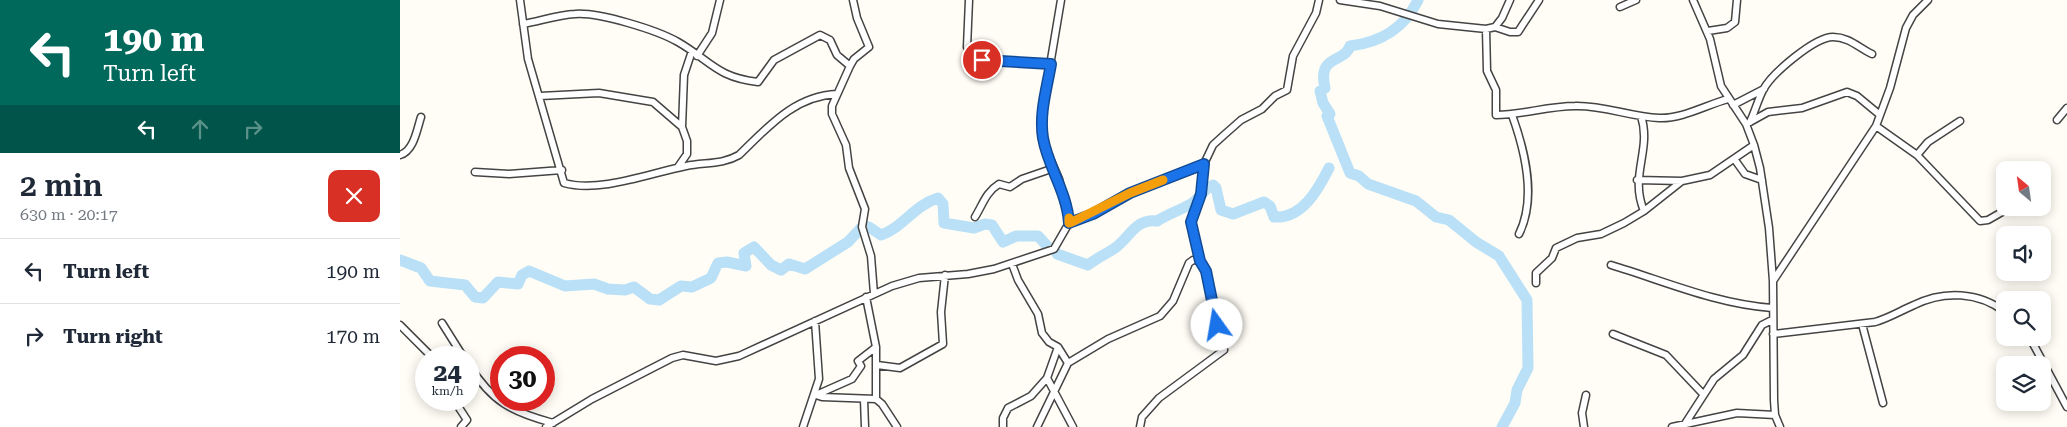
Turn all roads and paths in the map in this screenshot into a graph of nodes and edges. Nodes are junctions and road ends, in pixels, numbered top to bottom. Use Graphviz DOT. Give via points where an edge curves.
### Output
graph roads {
  1 [pos="520,0"];
  2 [pos="720,0"];
  3 [pos="853,0"];
  4 [pos="969,0"];
  5 [pos="1061,0"];
  6 [pos="1319,0"];
  7 [pos="1340,0"];
  8 [pos="1510,0"];
  9 [pos="1539,0"];
  10 [pos="1636,0"];
  11 [pos="1693,0"];
  12 [pos="1737,0"];
  13 [pos="1928,0"];
  14 [pos="1620,6"];
  15 [pos="523,24"];
  16 [pos="1495,27"];
  17 [pos="1486,29"];
  18 [pos="1708,31"];
  19 [pos="695,54"];
  20 [pos="1872,54"];
  21 [pos="1051,64"];
  22 [pos="850,66"];
  23 [pos="1764,89"];
  24 [pos="837,94"];
  25 [pos="540,96"];
  26 [pos="1728,99"];
  27 [pos="1733,105"];
  28 [pos="2067,108"];
  29 [pos="1880,114"];
  30 [pos="1512,115"];
  31 [pos="1641,116"];
  32 [pos="421,117"];
  33 [pos="2057,120"];
  34 [pos="1960,121"];
  35 [pos="1748,123"];
  36 [pos="1876,126"];
  37 [pos="682,127"];
  38 [pos="1754,145"];
  39 [pos="1917,155"];
  40 [pos="400,156"];
  41 [pos="1735,160"];
  42 [pos="1204,164"];
  43 [pos="678,167"];
  44 [pos="1054,168"];
  45 [pos="562,170"];
  46 [pos="475,172"];
  47 [pos="1637,180"];
  48 [pos="1762,180"];
  49 [pos="1682,181"];
  50 [pos="1644,211"];
  51 [pos="1996,215"];
  52 [pos="975,217"];
  53 [pos="1069,223"];
  54 [pos="1519,234"];
  55 [pos="1200,261"];
  56 [pos="1012,264"];
  57 [pos="1611,265"];
  58 [pos="945,275"];
  59 [pos="1773,280"];
  60 [pos="1536,283"];
  61 [pos="874,294"];
  62 [pos="866,297"];
  63 [pos="1996,307"];
  64 [pos="1772,308"];
  65 [pos="1772,320"];
  66 [pos="815,321"];
  67 [pos="442,322"];
  68 [pos="1862,324"];
  69 [pos="400,325"];
  70 [pos="1613,334"];
  71 [pos="1773,334"];
  72 [pos="421,346"];
  73 [pos="457,346"];
  74 [pos="2034,346"];
  75 [pos="876,347"];
  76 [pos="1058,347"];
  77 [pos="1068,363"];
  78 [pos="877,365"];
  79 [pos="1047,378"];
  80 [pos="480,382"];
  81 [pos="1054,388"];
  82 [pos="1703,394"];
  83 [pos="815,395"];
  84 [pos="1586,395"];
  85 [pos="864,399"];
  86 [pos="876,399"];
  87 [pos="1884,403"];
  88 [pos="2067,407"];
  89 [pos="461,411"];
  90 [pos="1775,415"];
  91 [pos="553,423"];
  92 [pos="1684,426"];
  93 [pos="461,427"];
  94 [pos="546,427"];
  95 [pos="803,427"];
  96 [pos="865,427"];
  97 [pos="897,427"];
  98 [pos="1003,427"];
  99 [pos="1037,427"];
  100 [pos="1073,427"];
  101 [pos="1140,427"];
  102 [pos="1584,427"];
  103 [pos="1672,427"];
  104 [pos="1780,427"];
  1 -- 15 [label="street"];
  2 -- 19 [label="street" via="712,33"];
  3 -- 22 [label="street" via="869,47"];
  4 -- 21 [label="street" via="967,46 971,56 982,60"];
  5 -- 21 [label="street"];
  6 -- 42 [label="street" via="1316,13 1293,56 1287,90 1224,134 1213,145"];
  7 -- 17 [label="street" via="1380,6 1438,24"];
  8 -- 16 [label="street"];
  9 -- 16 [label="street" via="1518,32"];
  10 -- 14 [label="street"];
  11 -- 18 [label="street"];
  12 -- 18 [label="street" via="1735,22 1728,28"];
  13 -- 29 [label="street" via="1913,15 1906,28"];
  15 -- 19 [label="street" via="584,14 652,31 677,41"];
  15 -- 25 [label="street" via="528,59"];
  16 -- 17 [label="street"];
  17 -- 30 [label="street" via="1487,71 1496,90 1496,115"];
  18 -- 26 [label="street" via="1717,74"];
  19 -- 22 [label="street" via="733,78 758,82 774,60 823,35 830,40 837,56"];
  19 -- 37 [label="street" via="684,75"];
  20 -- 23 [label="street" via="1843,38 1823,39 1776,73"];
  21 -- 44 [label="street" via="1041,119 1045,147"];
  22 -- 24 [label="street"];
  23 -- 27 [label="street"];
  23 -- 35 [label="street"];
  24 -- 43 [label="street" via="820,95 787,110 731,160"];
  24 -- 61 [label="street" via="832,114 846,145 849,168 864,209 862,227 871,256"];
  25 -- 37 [label="street" via="599,93 653,102"];
  25 -- 45 [label="street"];
  26 -- 27 [label="street"];
  26 -- 31 [label="street" via="1676,117"];
  27 -- 35 [label="street"];
  28 -- 33 [label="street"];
  29 -- 35 [label="street" via="1847,92 1802,108 1768,112"];
  29 -- 36 [label="street"];
  30 -- 31 [label="street" via="1578,106 1601,107"];
  30 -- 54 [label="street" via="1527,173 1526,221"];
  31 -- 47 [label="street" via="1645,135"];
  32 -- 40 [label="street" via="410,146"];
  34 -- 39 [label="street" via="1928,142"];
  35 -- 38 [label="street"];
  36 -- 39 [label="street"];
  36 -- 59 [label="street"];
  37 -- 43 [label="street" via="687,154"];
  38 -- 41 [label="street"];
  38 -- 48 [label="street"];
  39 -- 51 [label="street" via="1980,221"];
  41 -- 48 [label="street" via="1745,174"];
  41 -- 49 [label="street" via="1710,176"];
  42 -- 53 [label="street" via="1130,193 1093,214"];
  42 -- 55 [label="street" via="1201,194 1191,222"];
  43 -- 45 [label="street" via="584,186 564,183"];
  44 -- 52 [label="street" via="1022,179 1010,187 999,184 994,187 984,198"];
  44 -- 53 [label="street"];
  45 -- 46 [label="street" via="509,174"];
  47 -- 49 [label="street"];
  47 -- 50 [label="street"];
  48 -- 59 [label="street"];
  49 -- 50 [label="street"];
  50 -- 60 [label="street" via="1606,232 1577,238 1556,248 1552,258 1536,273"];
  53 -- 56 [label="street" via="1054,249"];
  55 -- 77 [label="street" via="1189,263 1173,301 1160,316 1108,339"];
  55 -- 101 [label="street" via="1206,271 1224,350 1154,402 1142,416"];
  56 -- 58 [label="street" via="968,274"];
  56 -- 76 [label="street" via="1038,314 1042,333"];
  57 -- 64 [label="street" via="1718,299"];
  58 -- 61 [label="street" via="919,278"];
  58 -- 78 [label="street" via="941,312 943,344 900,368"];
  59 -- 64 [label="street"];
  61 -- 62 [label="street"];
  62 -- 66 [label="street"];
  62 -- 75 [label="street"];
  63 -- 68 [label="street" via="1978,297 1945,296 1915,304 1888,318"];
  64 -- 65 [label="street"];
  65 -- 71 [label="street"];
  65 -- 82 [label="street" via="1762,325 1748,349 1720,372"];
  66 -- 83 [label="street" via="819,380"];
  66 -- 91 [label="street" via="726,360 704,360 683,355 672,358"];
  67 -- 73 [label="street"];
  68 -- 71 [label="street"];
  68 -- 87 [label="street"];
  69 -- 72 [label="street"];
  70 -- 82 [label="street" via="1666,355"];
  71 -- 90 [label="street"];
  74 -- 88 [label="street"];
  75 -- 78 [label="street"];
  75 -- 83 [label="street" via="860,357 860,366 852,379"];
  76 -- 77 [label="street"];
  76 -- 79 [label="street"];
  77 -- 81 [label="street"];
  78 -- 86 [label="street"];
  79 -- 81 [label="street"];
  79 -- 98 [label="street" via="1031,396 1008,408"];
  80 -- 91 [label="street" via="495,399 520,413"];
  81 -- 99 [label="street"];
  81 -- 100 [label="street"];
  82 -- 92 [label="street"];
  83 -- 85 [label="street"];
  83 -- 95 [label="street"];
  84 -- 102 [label="street" via="1582,413"];
  85 -- 86 [label="street"];
  85 -- 96 [label="street"];
  86 -- 97 [label="street"];
  89 -- 93 [label="street" via="467,420"];
  90 -- 92 [label="street" via="1737,413"];
  90 -- 104 [label="street"];
  91 -- 94 [label="street"];
  92 -- 103 [label="street"];
}
